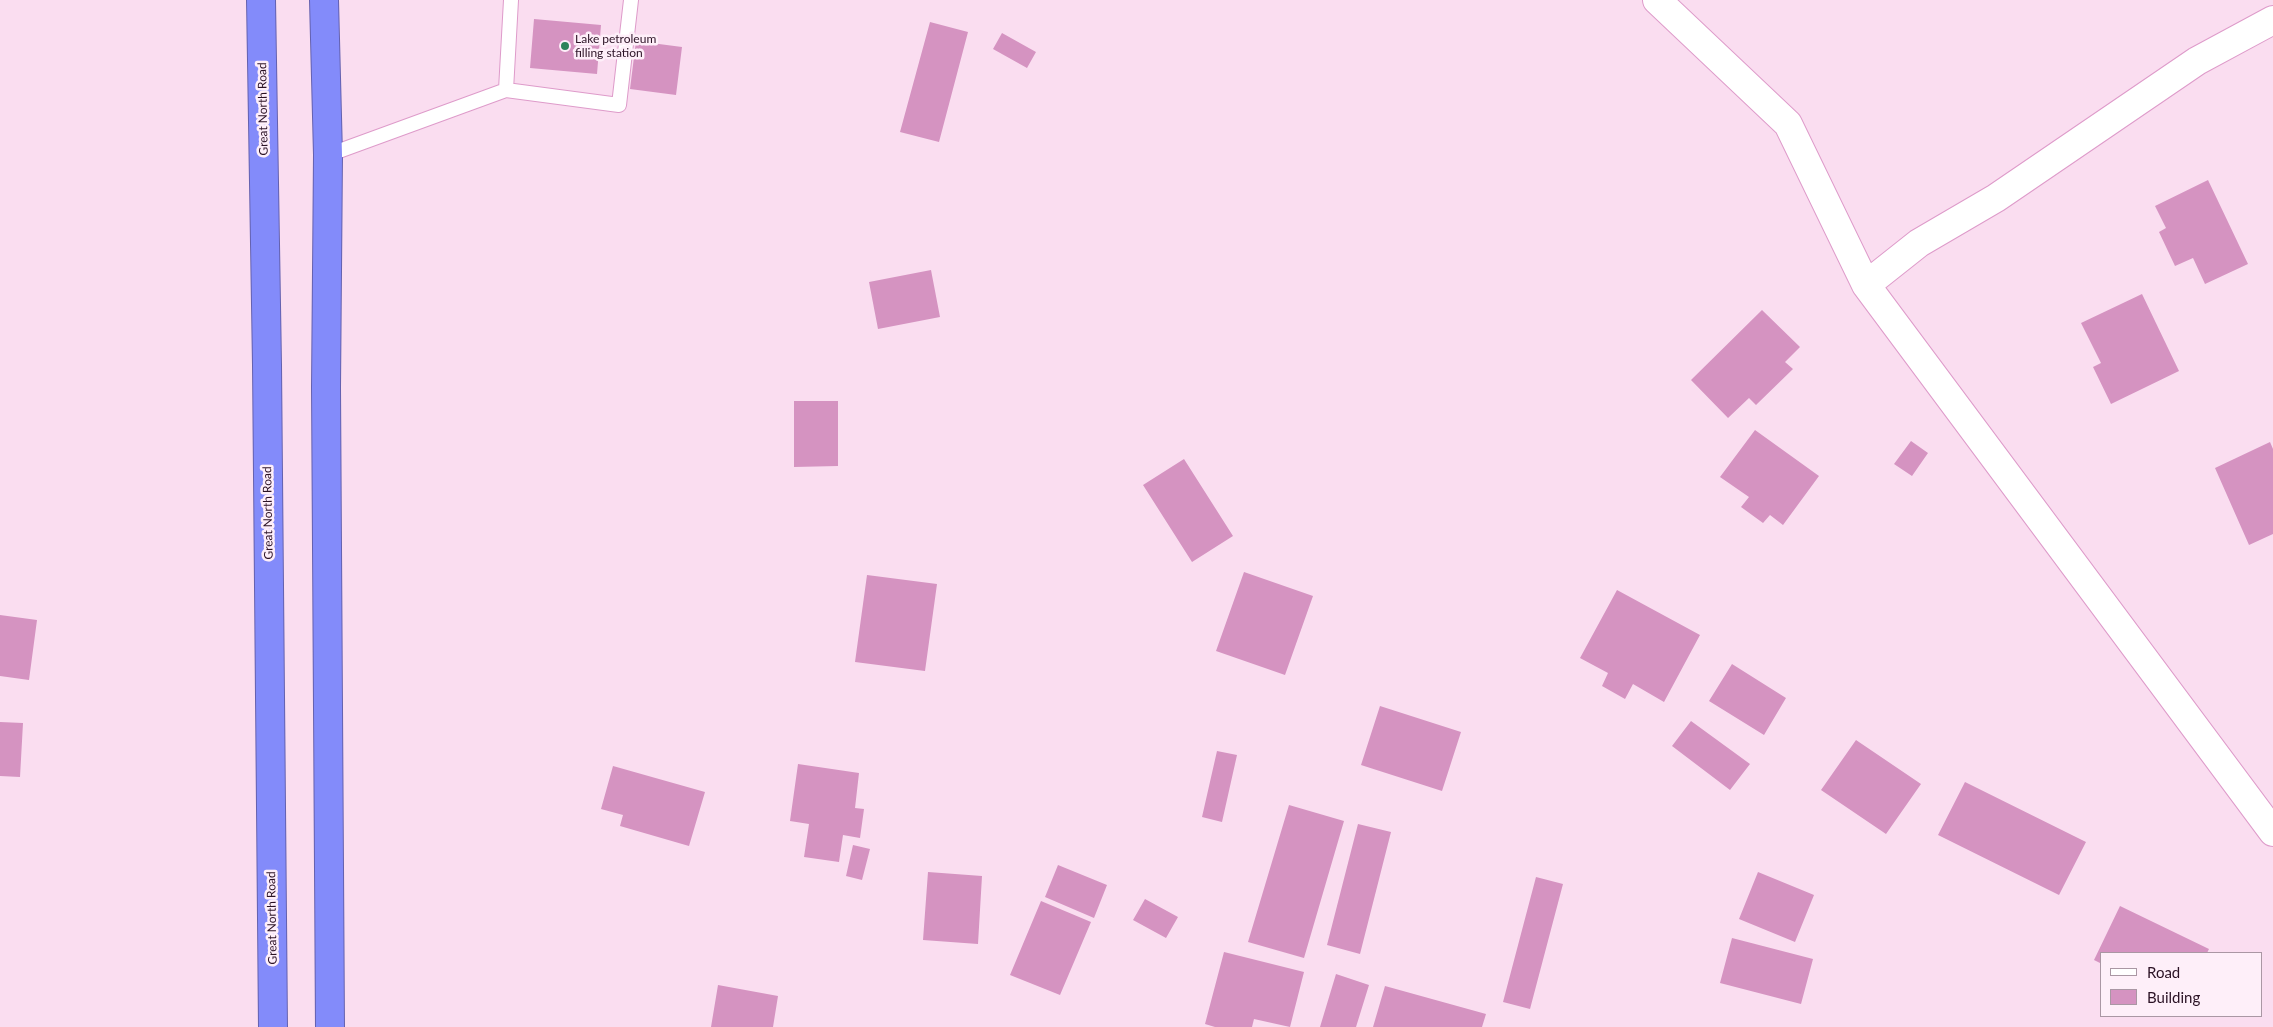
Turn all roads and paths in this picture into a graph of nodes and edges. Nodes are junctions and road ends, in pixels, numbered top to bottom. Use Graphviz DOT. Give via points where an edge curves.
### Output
graph roads {
  1 [pos="261,0"];
  2 [pos="324,0"];
  3 [pos="511,0"];
  4 [pos="632,0"];
  5 [pos="1657,0"];
  6 [pos="2273,20"];
  7 [pos="506,90"];
  8 [pos="328,155"];
  9 [pos="1866,285"];
  10 [pos="2273,832"];
  11 [pos="273,1027"];
  12 [pos="330,1027"];
  1 -- 11 [label="highway, Great North Road"];
  2 -- 8 [label="highway"];
  3 -- 7 [label="lane"];
  4 -- 7 [label="lane" via="619,105"];
  5 -- 9 [label="street" via="1788,124"];
  6 -- 9 [label="street" via="2197,62 1996,198 1919,243"];
  7 -- 8 [label="lane"];
  8 -- 12 [label="highway" via="326,397"];
  9 -- 10 [label="street"];
}
